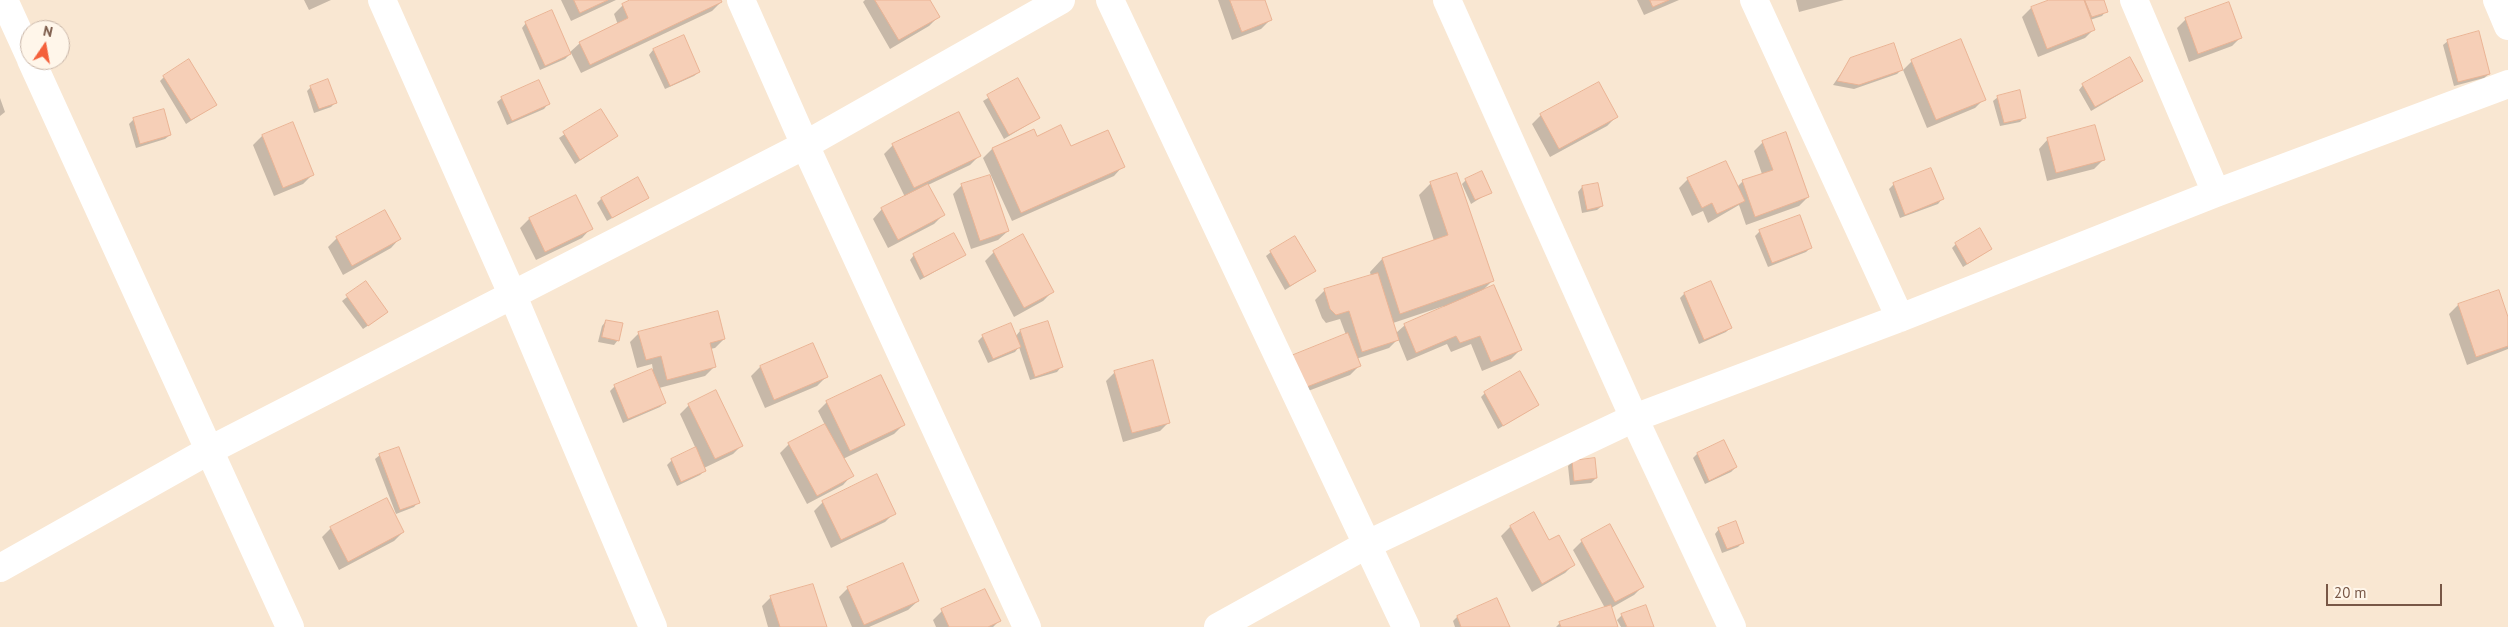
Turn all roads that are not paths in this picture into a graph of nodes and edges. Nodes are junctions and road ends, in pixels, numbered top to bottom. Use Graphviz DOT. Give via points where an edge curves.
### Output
graph roads {
  1 [pos="4,0"];
  2 [pos="382,0"];
  3 [pos="741,0"];
  4 [pos="1061,0"];
  5 [pos="1110,0"];
  6 [pos="1447,0"];
  7 [pos="1754,0"];
  8 [pos="2134,0"];
  9 [pos="2497,0"];
  10 [pos="2508,26"];
  11 [pos="20,34"];
  12 [pos="36,70"];
  13 [pos="2508,84"];
  14 [pos="805,145"];
  15 [pos="2216,193"];
  16 [pos="514,296"];
  17 [pos="1900,318"];
  18 [pos="1634,418"];
  19 [pos="208,451"];
  20 [pos="1366,545"];
  21 [pos="0,568"];
  22 [pos="290,627"];
  23 [pos="653,627"];
  24 [pos="1027,627"];
  25 [pos="1218,627"];
  26 [pos="1406,627"];
  27 [pos="1732,627"];
  1 -- 11 [label="street"];
  2 -- 16 [label="street"];
  3 -- 14 [label="street"];
  4 -- 14 [label="street"];
  5 -- 20 [label="street"];
  6 -- 18 [label="street"];
  7 -- 17 [label="street"];
  8 -- 15 [label="street"];
  9 -- 10 [label="street"];
  12 -- 19 [label="street"];
  13 -- 15 [label="street"];
  14 -- 16 [label="street"];
  14 -- 24 [label="street"];
  15 -- 17 [label="street"];
  16 -- 19 [label="street"];
  16 -- 23 [label="street"];
  17 -- 18 [label="street"];
  18 -- 20 [label="street"];
  18 -- 27 [label="street"];
  19 -- 21 [label="street"];
  19 -- 22 [label="street"];
  20 -- 25 [label="street"];
  20 -- 26 [label="street"];
}
